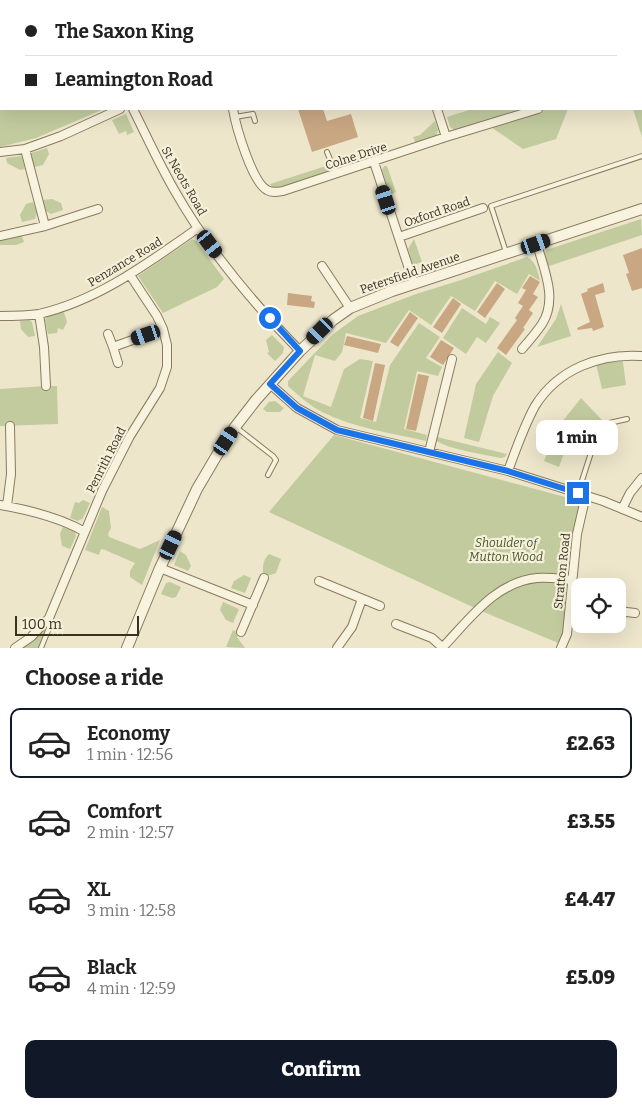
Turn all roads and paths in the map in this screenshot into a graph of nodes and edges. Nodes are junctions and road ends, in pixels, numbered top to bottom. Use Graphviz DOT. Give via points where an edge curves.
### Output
graph roads {
  1 [pos="118,110"];
  2 [pos="134,110"];
  3 [pos="233,110"];
  4 [pos="437,110"];
  5 [pos="535,110"];
  6 [pos="234,117"];
  7 [pos="255,121"];
  8 [pos="446,137"];
  9 [pos="25,149"];
  10 [pos="0,152"];
  11 [pos="327,152"];
  12 [pos="642,156"];
  13 [pos="374,162"];
  14 [pos="336,174"];
  15 [pos="484,208"];
  16 [pos="98,209"];
  17 [pos="642,210"];
  18 [pos="45,226"];
  19 [pos="198,228"];
  20 [pos="0,236"];
  21 [pos="398,237"];
  22 [pos="536,244"];
  23 [pos="507,254"];
  24 [pos="322,266"];
  25 [pos="130,274"];
  26 [pos="414,284"];
  27 [pos="350,308"];
  28 [pos="39,314"];
  29 [pos="0,316"];
  30 [pos="163,330"];
  31 [pos="108,334"];
  32 [pos="113,347"];
  33 [pos="522,349"];
  34 [pos="300,351"];
  35 [pos="642,356"];
  36 [pos="452,359"];
  37 [pos="118,363"];
  38 [pos="270,384"];
  39 [pos="46,386"];
  40 [pos="627,419"];
  41 [pos="10,426"];
  42 [pos="235,427"];
  43 [pos="429,452"];
  44 [pos="508,471"];
  45 [pos="268,475"];
  46 [pos="642,478"];
  47 [pos="578,493"];
  48 [pos="586,495"];
  49 [pos="4,506"];
  50 [pos="622,509"];
  51 [pos="642,517"];
  52 [pos="85,532"];
  53 [pos="160,568"];
  54 [pos="264,578"];
  55 [pos="572,578"];
  56 [pos="571,580"];
  57 [pos="319,581"];
  58 [pos="571,593"];
  59 [pos="362,599"];
  60 [pos="253,605"];
  61 [pos="380,606"];
  62 [pos="570,606"];
  63 [pos="626,612"];
  64 [pos="635,613"];
  65 [pos="49,618"];
  66 [pos="396,624"];
  67 [pos="241,632"];
  68 [pos="341,647"];
  69 [pos="15,648"];
  70 [pos="41,648"];
  71 [pos="127,648"];
  72 [pos="442,648"];
  73 [pos="561,648"];
  1 -- 9 [label="street"];
  2 -- 19 [label="street, St Neots Road" via="176,194"];
  3 -- 6 [label="street, Colne Drive"];
  4 -- 8 [label="street"];
  5 -- 8 [label="street, Colne Drive"];
  6 -- 7 [label="lane" via="253,114"];
  6 -- 14 [label="street, Colne Drive" via="254,172 268,191 283,191"];
  8 -- 13 [label="street, Colne Drive"];
  9 -- 10 [label="street"];
  9 -- 18 [label="street"];
  11 -- 14 [label="lane"];
  12 -- 23 [label="lane" via="491,206"];
  13 -- 14 [label="street, Colne Drive"];
  13 -- 21 [label="street, Oxford Road"];
  15 -- 21 [label="street, Oxford Road"];
  16 -- 18 [label="street"];
  17 -- 22 [label="street, Petersfield Avenue"];
  18 -- 20 [label="street"];
  19 -- 25 [label="street, Penzance Road"];
  19 -- 34 [label="street, St Neots Road" via="240,284"];
  21 -- 26 [label="street, Oxford Road"];
  22 -- 23 [label="street, Petersfield Avenue"];
  22 -- 33 [label="street" via="550,291 549,307 543,323"];
  23 -- 26 [label="street, Petersfield Avenue"];
  24 -- 27 [label="street"];
  25 -- 28 [label="street, Penzance Road" via="80,301"];
  25 -- 30 [label="street, Penrith Road"];
  26 -- 27 [label="street, Petersfield Avenue"];
  27 -- 34 [label="street, Petersfield Avenue" via="325,326"];
  28 -- 29 [label="street, Penzance Road"];
  28 -- 39 [label="street"];
  30 -- 32 [label="street"];
  30 -- 52 [label="street, Penrith Road" via="167,367 160,388 121,452"];
  31 -- 32 [label="street"];
  32 -- 37 [label="street"];
  34 -- 38 [label="street, Petersfield Avenue"];
  35 -- 44 [label="street" via="598,358 556,382 536,406"];
  36 -- 43 [label="street"];
  38 -- 42 [label="street, Petersfield Avenue"];
  38 -- 43 [label="street" via="297,408 337,430"];
  40 -- 47 [label="lane" via="605,424 598,432"];
  41 -- 49 [label="street" via="11,474"];
  42 -- 45 [label="lane" via="276,460"];
  42 -- 53 [label="street, Petersfield Avenue" via="197,489"];
  43 -- 44 [label="street"];
  44 -- 47 [label="street"];
  46 -- 50 [label="street"];
  47 -- 48 [label="street"];
  48 -- 50 [label="street"];
  48 -- 55 [label="street, Stratton Road" via="576,534"];
  49 -- 52 [label="street" via="58,519"];
  50 -- 51 [label="street"];
  52 -- 65 [label="street, Penrith Road"];
  53 -- 60 [label="street"];
  53 -- 71 [label="street, Petersfield Avenue"];
  54 -- 60 [label="street"];
  56 -- 72 [label="street" via="527,579 505,587 486,601"];
  57 -- 59 [label="street"];
  58 -- 62 [label="street, Stratton Road"];
  59 -- 61 [label="street"];
  59 -- 68 [label="street"];
  60 -- 67 [label="street"];
  62 -- 73 [label="street, Stratton Road" via="567,634"];
  63 -- 64 [label="street"];
  65 -- 69 [label="street, Penrith Road"];
  65 -- 70 [label="lane" via="49,628"];
  66 -- 72 [label="street" via="432,638"];
}
